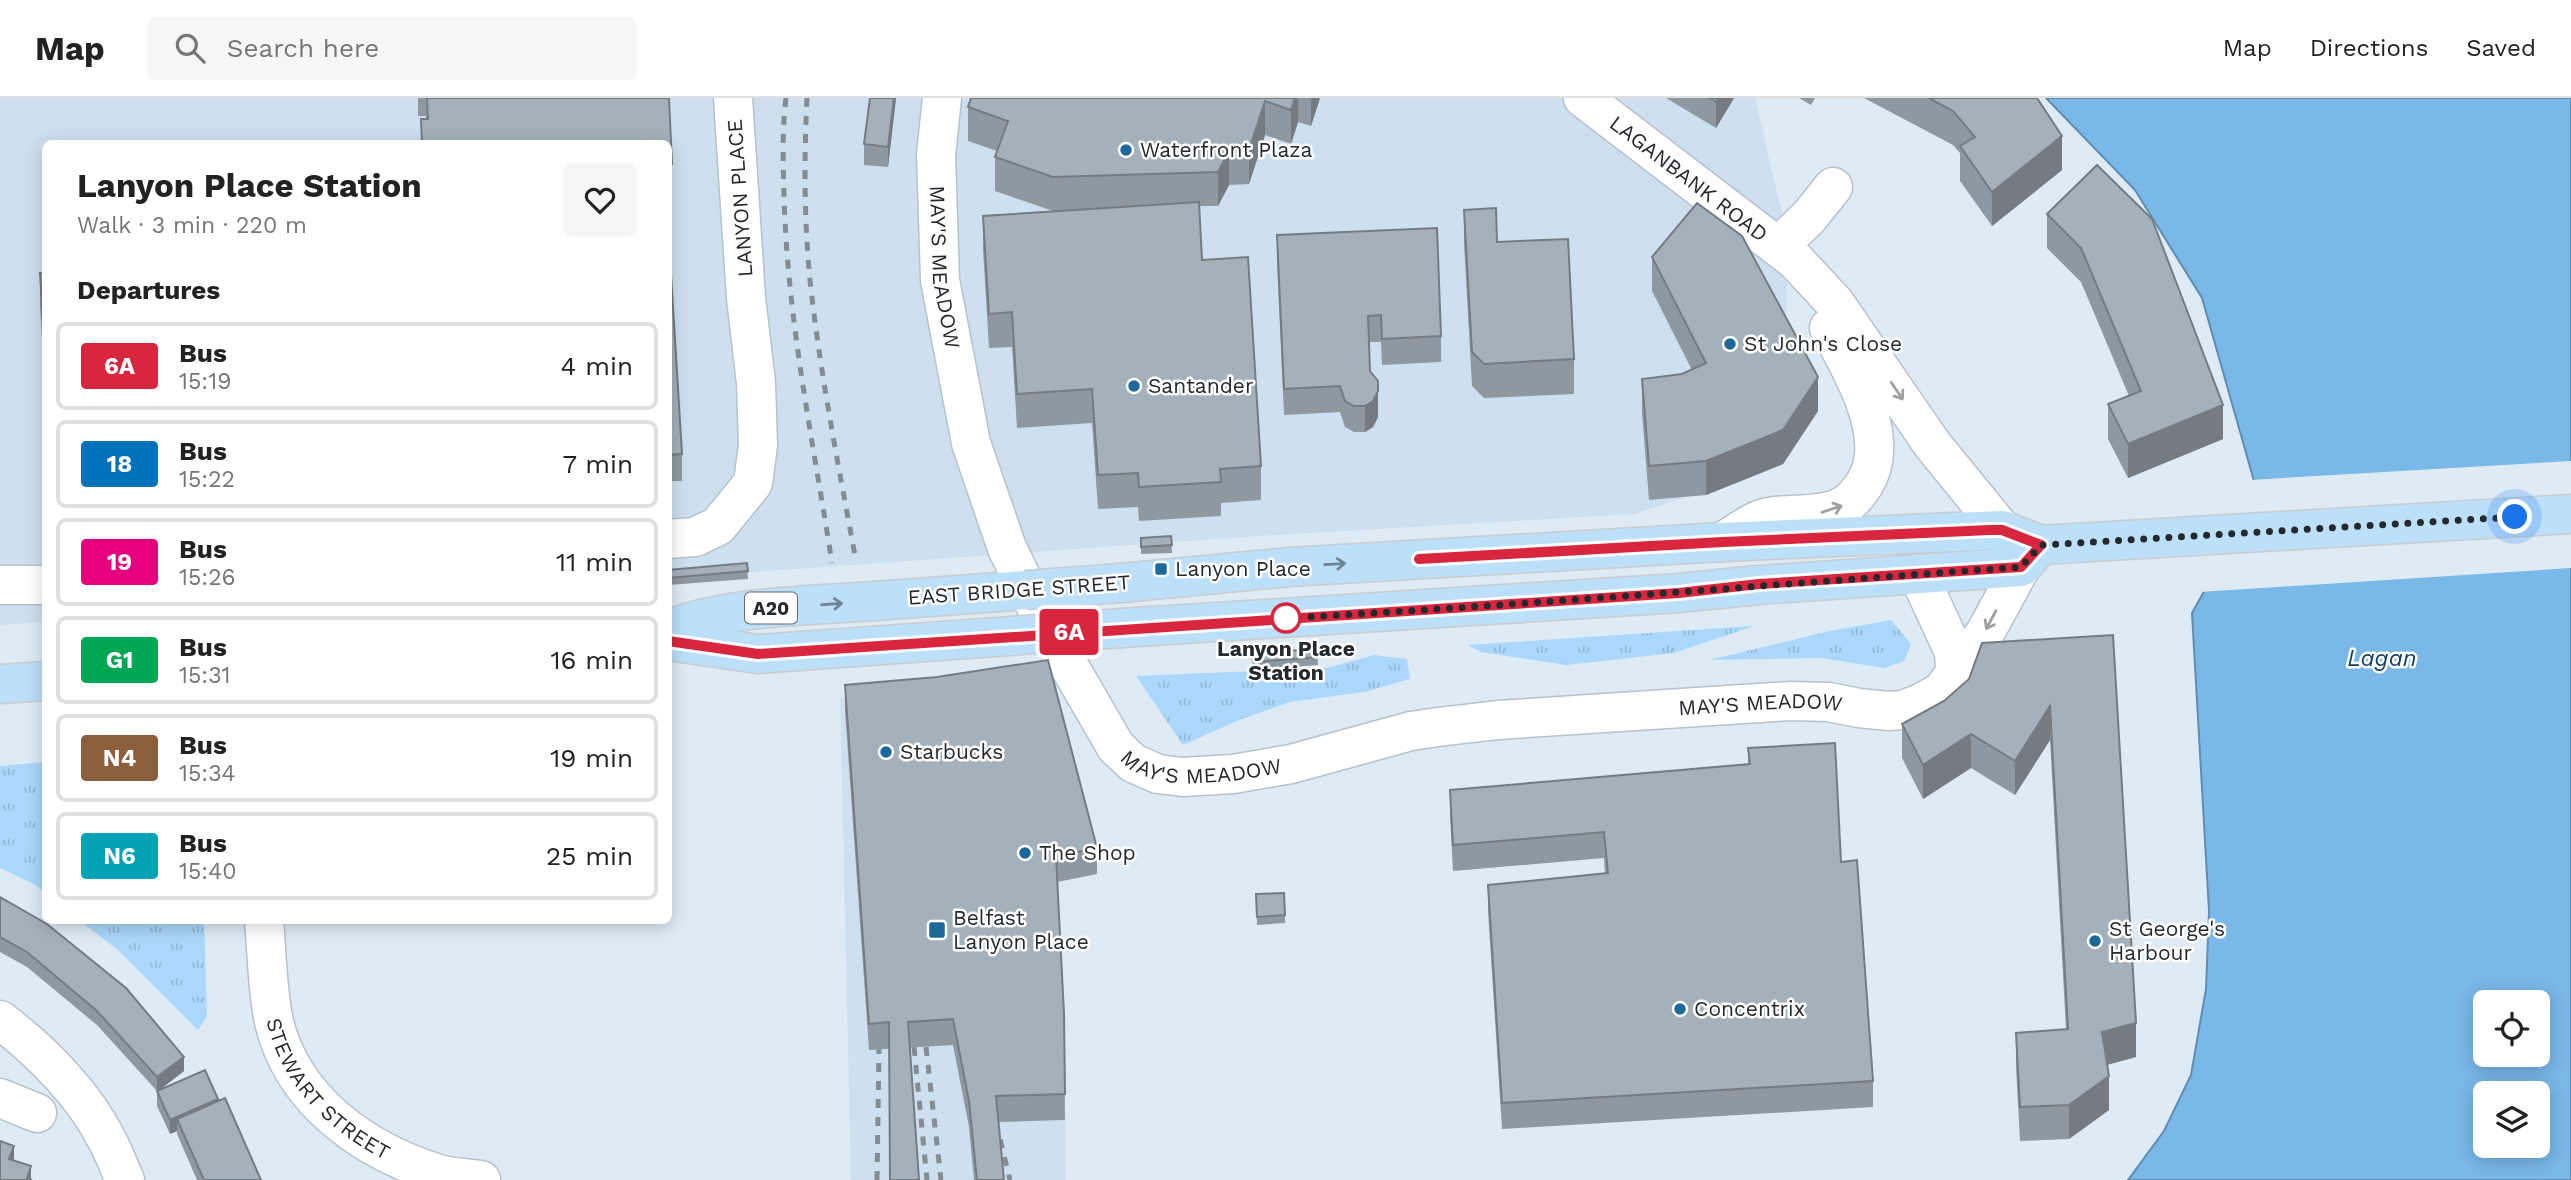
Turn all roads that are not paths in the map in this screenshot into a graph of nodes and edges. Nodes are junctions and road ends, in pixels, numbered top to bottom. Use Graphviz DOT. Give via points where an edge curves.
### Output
graph roads {
  1 [pos="733,98"];
  2 [pos="942,98"];
  3 [pos="1583,98"];
  4 [pos="1833,187"];
  5 [pos="1787,253"];
  6 [pos="2571,514"];
  7 [pos="2002,530"];
  8 [pos="672,539"];
  9 [pos="1723,542"];
  10 [pos="2031,556"];
  11 [pos="1918,575"];
  12 [pos="0,585"];
  13 [pos="42,585"];
  14 [pos="672,628"];
  15 [pos="672,642"];
  16 [pos="1955,670"];
  17 [pos="42,681"];
  18 [pos="0,684"];
  19 [pos="264,924"];
  20 [pos="0,1020"];
  21 [pos="0,1098"];
  22 [pos="37,1113"];
  23 [pos="125,1180"];
  24 [pos="481,1180"];
  1 -- 8 [label="street, LANYON PLACE" via="756,383 757,458 753,483 718,526 695,537"];
  2 -- 16 [label="street, MAY'S MEADOW" via="936,154 940,279 971,443 1007,548 1043,621 1116,747 1133,763 1158,774 1183,777 1233,774 1299,762 1411,731 1498,720 1790,701 1903,710 1941,692"];
  3 -- 5 [label="street, LAGANBANK ROAD"];
  4 -- 5 [label="street"];
  5 -- 7 [label="street, LAGANBANK ROAD, one-way" via="1835,303 1932,444"];
  9 -- 5 [label="street, LAGANBANK ROAD, one-way" via="1761,519 1840,508 1857,496 1871,472 1872,427 1860,388"];
  6 -- 10 [label="main road, EAST BRIDGE STREET / A20" via="2169,538"];
  7 -- 9 [label="main road, EAST BRIDGE STREET / A20"];
  7 -- 10 [label="main road, EAST BRIDGE STREET / A20"];
  14 -- 9 [label="main road, EAST BRIDGE STREET / A20, one-way, bridge" via="698,618 764,609 1289,567"];
  10 -- 11 [label="main road, EAST BRIDGE STREET / A20"];
  10 -- 16 [label="street, MAY'S MEADOW, one-way" via="1985,633"];
  11 -- 15 [label="main road, EAST BRIDGE STREET / A20, bridge" via="758,654"];
  11 -- 16 [label="street" via="1954,652"];
  12 -- 13 [label="street"];
  17 -- 18 [label="main road"];
  19 -- 24 [label="street, STEWART STREET" via="275,1023 293,1069 316,1102 342,1127 392,1156 441,1174"];
  20 -- 23 [label="street" via="75,1090 107,1138"];
  21 -- 22 [label="street"];
}
